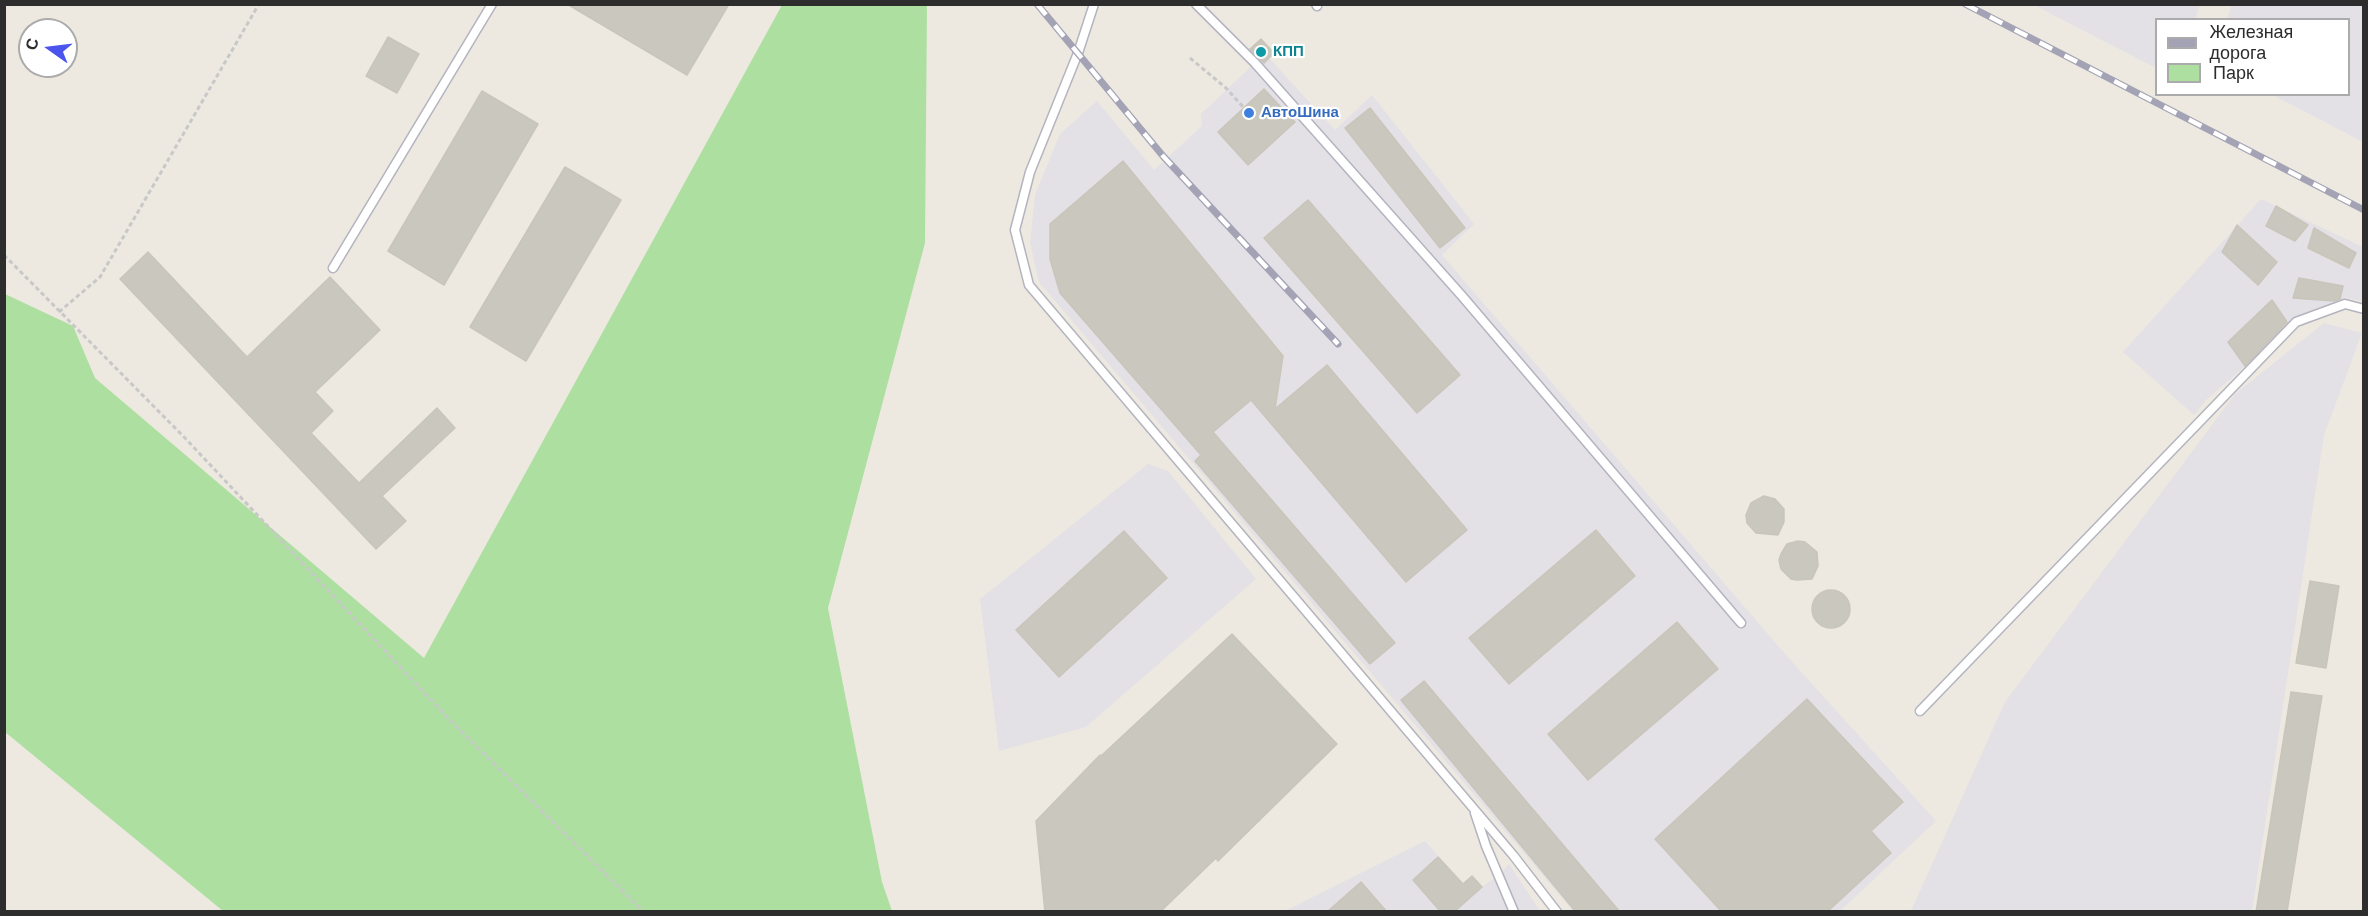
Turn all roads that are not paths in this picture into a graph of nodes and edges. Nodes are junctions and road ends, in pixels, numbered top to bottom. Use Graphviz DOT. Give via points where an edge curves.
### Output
graph roads {
  1 [pos="492,4"];
  2 [pos="1094,4"];
  3 [pos="1196,4"];
  4 [pos="333,268"];
  5 [pos="2364,309"];
  6 [pos="1741,623"];
  7 [pos="1920,711"];
  8 [pos="1474,809"];
  9 [pos="1514,912"];
  10 [pos="1557,912"];
  1 -- 4 [label="lane"];
  2 -- 8 [label="lane" via="1030,172 1015,230 1029,285"];
  3 -- 6 [label="lane" via="1255,63 1462,296"];
  5 -- 7 [label="lane" via="2344,304 2296,322"];
  8 -- 9 [label="lane"];
  8 -- 10 [label="lane"];
}
